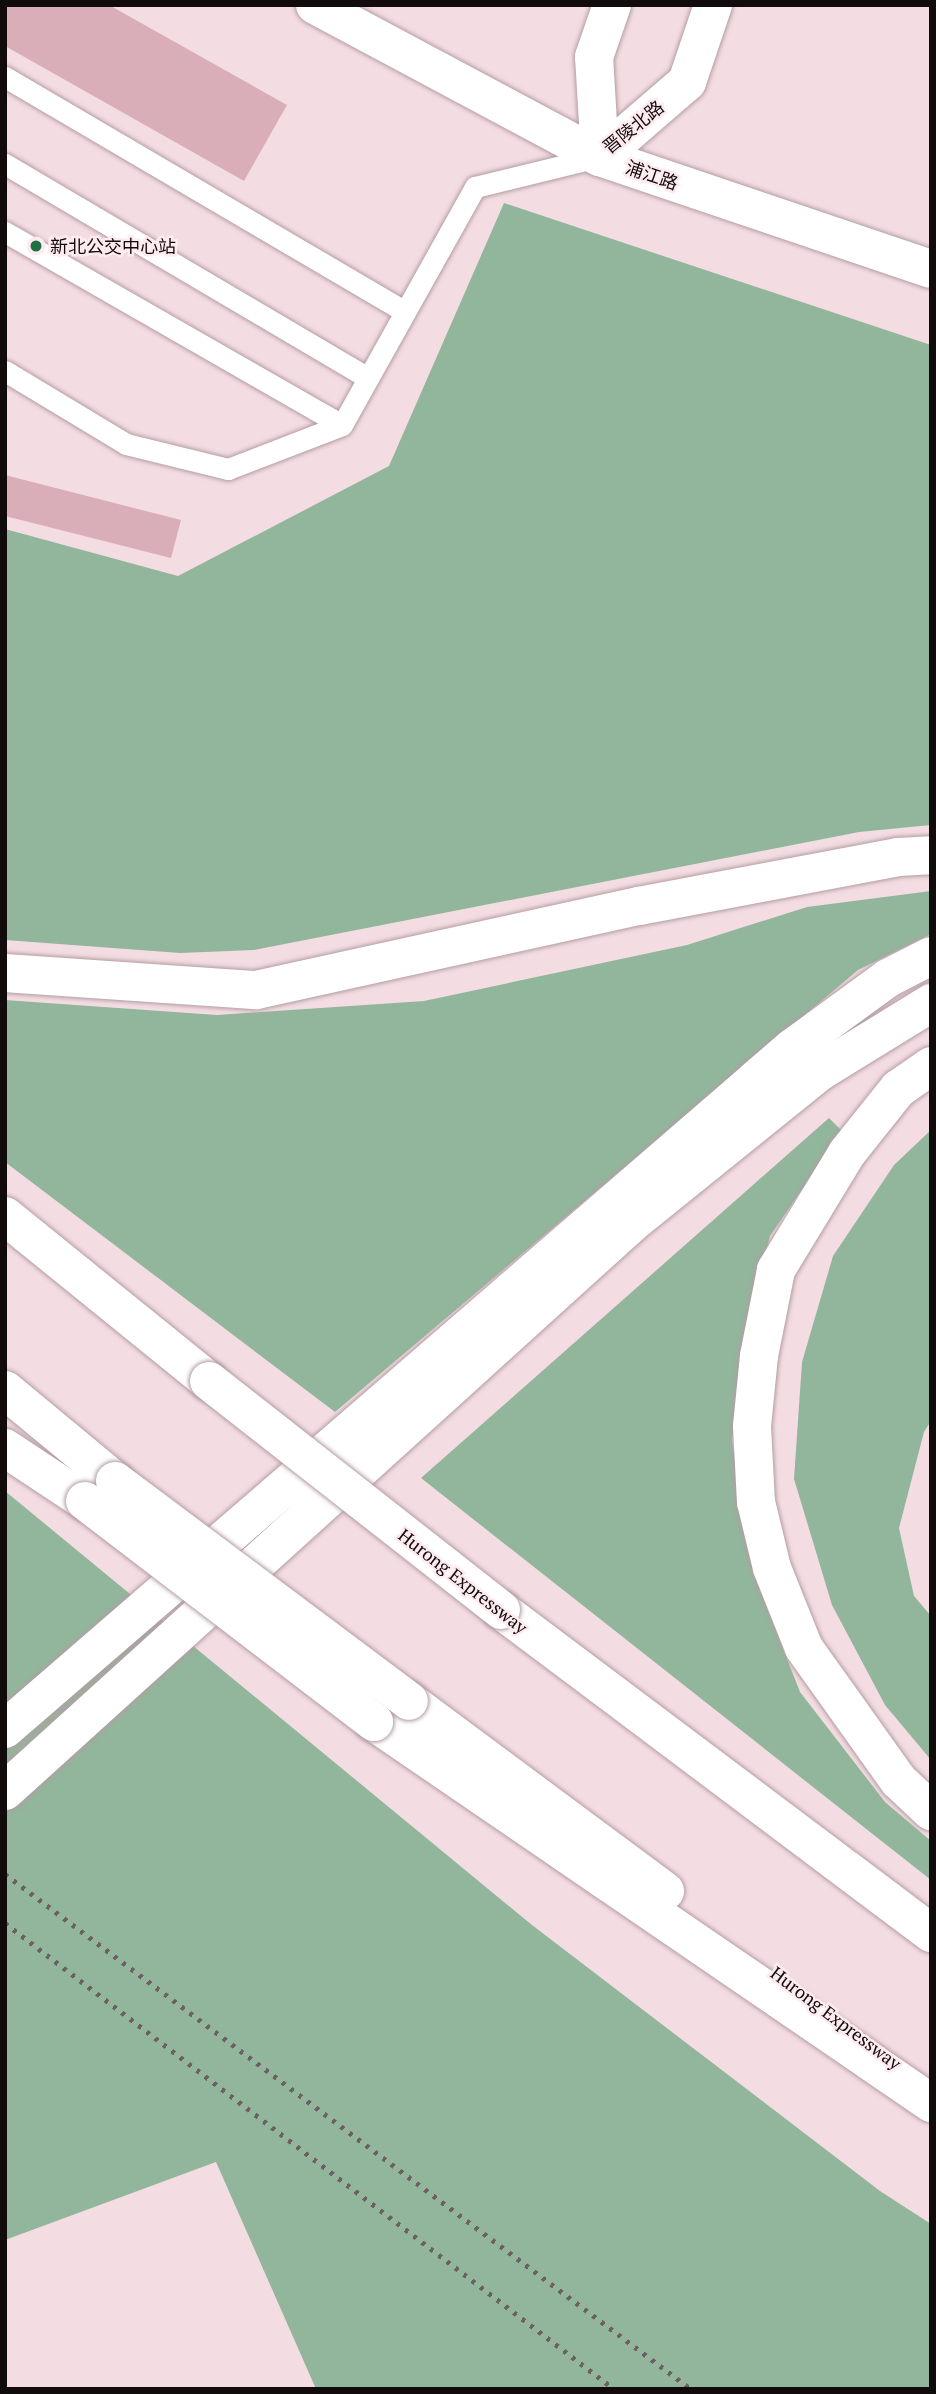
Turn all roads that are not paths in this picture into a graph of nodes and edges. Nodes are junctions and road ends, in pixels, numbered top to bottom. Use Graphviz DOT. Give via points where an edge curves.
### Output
graph roads {
  1 [pos="315,5"];
  2 [pos="612,5"];
  3 [pos="713,5"];
  4 [pos="5,77"];
  5 [pos="600,157"];
  6 [pos="5,164"];
  7 [pos="5,232"];
  8 [pos="931,269"];
  9 [pos="405,312"];
  10 [pos="5,371"];
  11 [pos="368,378"];
  12 [pos="342,425"];
  13 [pos="931,855"];
  14 [pos="931,956"];
  15 [pos="5,973"];
  16 [pos="931,1003"];
  17 [pos="931,1066"];
  18 [pos="5,1216"];
  19 [pos="5,1390"];
  20 [pos="5,1448"];
  21 [pos="100,1491"];
  22 [pos="5,1729"];
  23 [pos="5,1791"];
  24 [pos="931,1811"];
  25 [pos="931,1933"];
  26 [pos="931,2089"];
  27 [pos="931,2103"];
  1 -- 5 [label="main road, 浦江路"];
  2 -- 5 [label="main road, 晋陵北路" via="594,57"];
  3 -- 5 [label="main road, 晋陵北路" via="687,82"];
  4 -- 9 [label="lane"];
  5 -- 8 [label="main road, 浦江路"];
  5 -- 9 [label="lane" via="475,187"];
  6 -- 11 [label="lane"];
  7 -- 12 [label="lane"];
  9 -- 11 [label="lane"];
  10 -- 12 [label="lane" via="126,444 228,469"];
  11 -- 12 [label="lane"];
  13 -- 15 [label="main road" via="898,856 639,906 256,990"];
  14 -- 22 [label="main road" via="888,978 792,1048"];
  16 -- 23 [label="main road" via="819,1072 632,1223"];
  17 -- 24 [label="main road" via="898,1088 848,1153 776,1270 759,1356 752,1426 756,1502 769,1555 804,1648 899,1781"];
  18 -- 25 [label="main road, Hurong Expressway, bridge" via="501,1610"];
  19 -- 21 [label="main road, Hurong Expressway"];
  20 -- 21 [label="main road"];
  21 -- 26 [label="main road, Hurong Expressway, bridge" via="409,1700"];
  21 -- 27 [label="main road, bridge" via="374,1723"];
}
